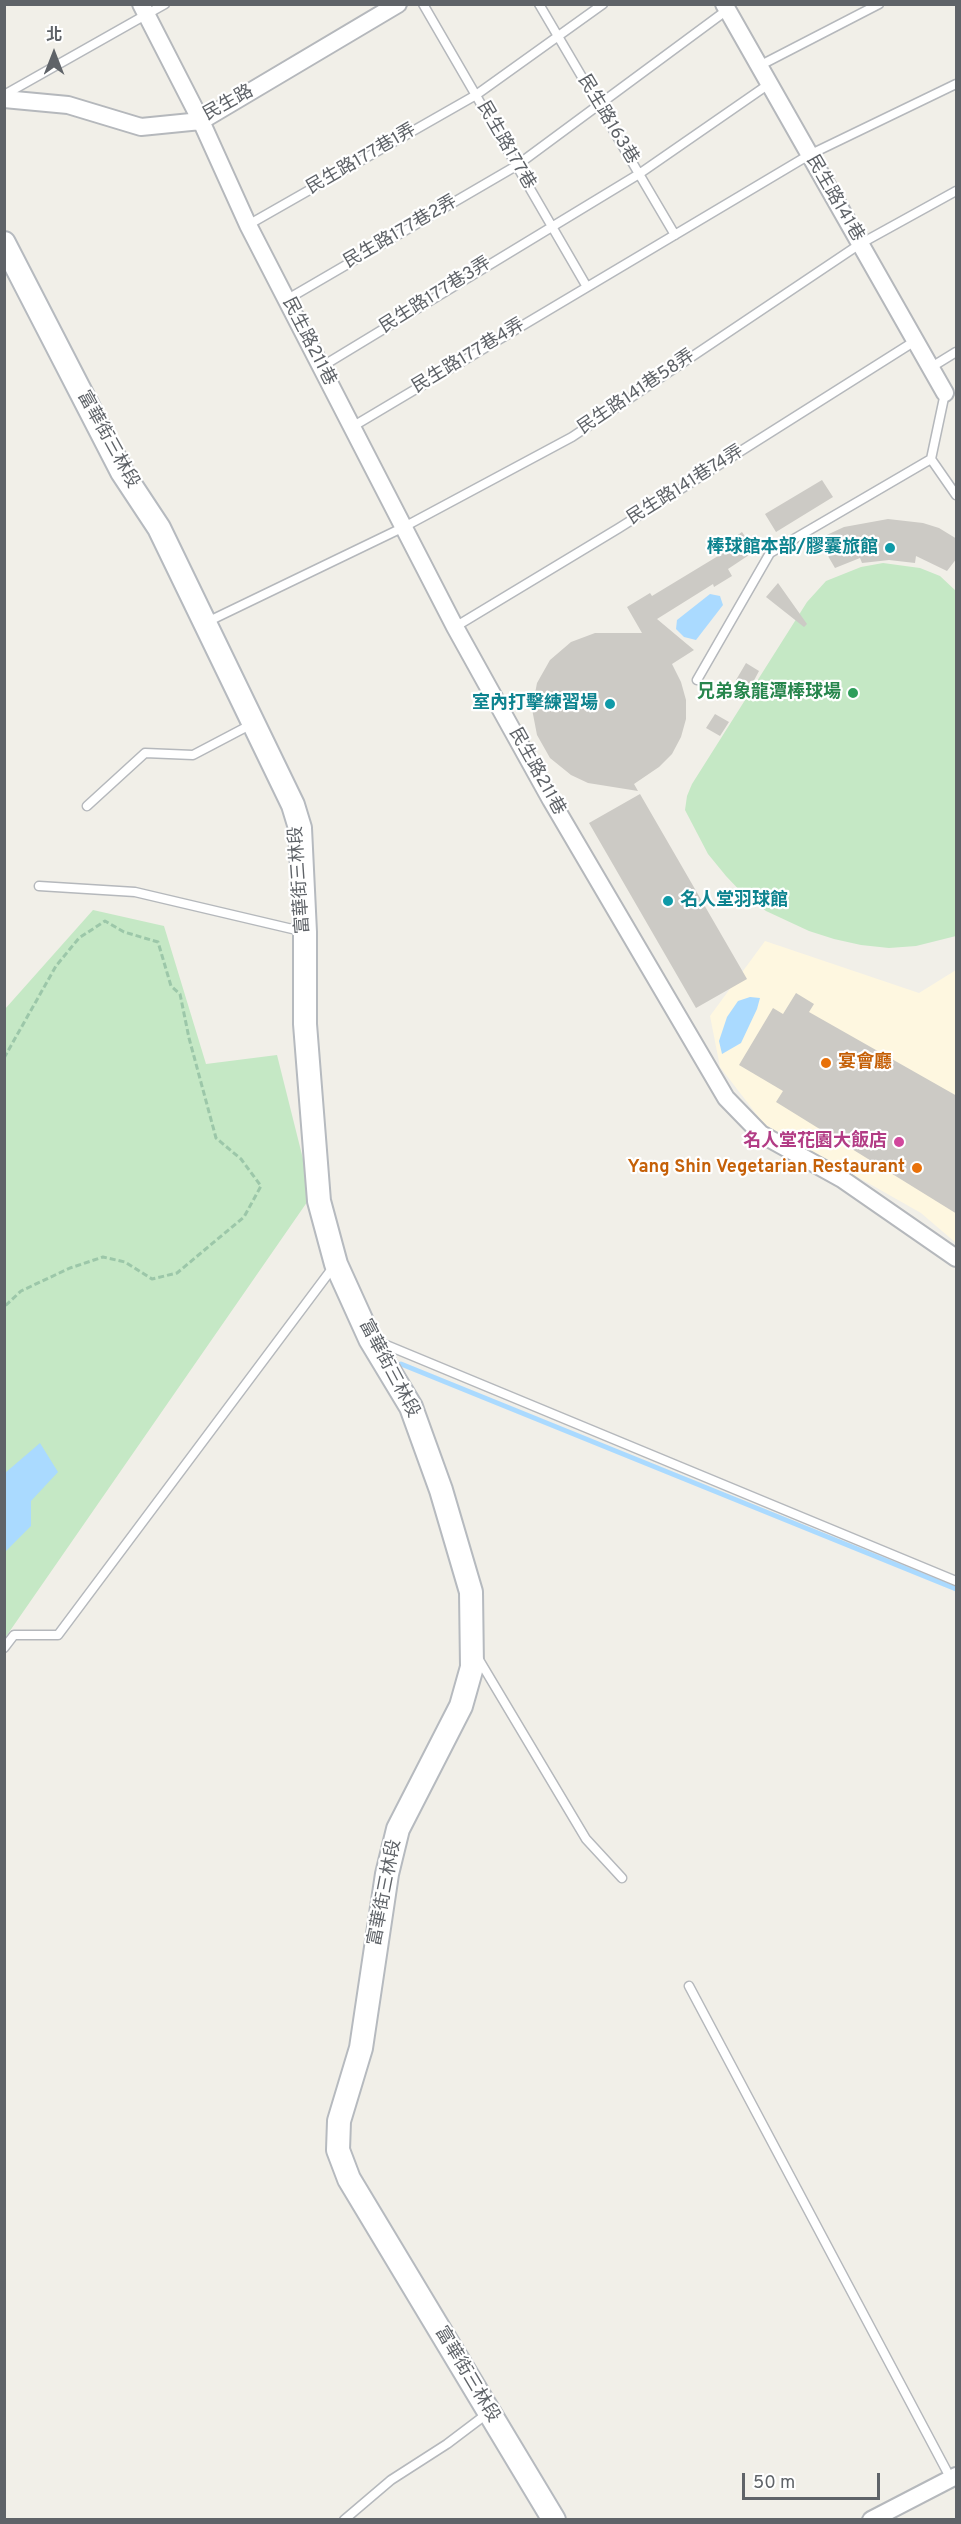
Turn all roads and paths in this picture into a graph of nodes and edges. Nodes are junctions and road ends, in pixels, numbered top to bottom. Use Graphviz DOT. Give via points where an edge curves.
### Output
graph roads {
  1 [pos="165,4"];
  2 [pos="398,4"];
  3 [pos="423,4"];
  4 [pos="538,4"];
  5 [pos="603,4"];
  6 [pos="879,4"];
  7 [pos="726,7"];
  8 [pos="144,10"];
  9 [pos="558,38"];
  10 [pos="759,66"];
  11 [pos="769,84"];
  12 [pos="957,84"];
  13 [pos="4,95"];
  14 [pos="476,95"];
  15 [pos="4,99"];
  16 [pos="598,105"];
  17 [pos="201,121"];
  18 [pos="809,155"];
  19 [pos="516,166"];
  20 [pos="639,174"];
  21 [pos="957,191"];
  22 [pos="248,225"];
  23 [pos="551,225"];
  24 [pos="675,235"];
  25 [pos="4,243"];
  26 [pos="860,244"];
  27 [pos="587,287"];
  28 [pos="286,300"];
  29 [pos="915,341"];
  30 [pos="957,352"];
  31 [pos="321,367"];
  32 [pos="930,368"];
  33 [pos="945,393"];
  34 [pos="352,427"];
  35 [pos="931,459"];
  36 [pos="957,495"];
  37 [pos="404,527"];
  38 [pos="204,624"];
  39 [pos="456,627"];
  40 [pos="697,680"];
  41 [pos="253,724"];
  42 [pos="87,806"];
  43 [pos="39,886"];
  44 [pos="305,932"];
  45 [pos="4,1058"];
  46 [pos="957,1258"];
  47 [pos="336,1264"];
  48 [pos="4,1307"];
  49 [pos="370,1339"];
  50 [pos="957,1581"];
  51 [pos="472,1647"];
  52 [pos="4,1648"];
  53 [pos="622,1878"];
  54 [pos="689,1986"];
  55 [pos="489,2413"];
  56 [pos="954,2477"];
  57 [pos="344,2520"];
  58 [pos="554,2520"];
  59 [pos="871,2520"];
  1 -- 8 [label="lane"];
  2 -- 17 [label="street, 民生路"];
  3 -- 14 [label="lane, 民生路177巷"];
  4 -- 9 [label="lane, 民生路163巷"];
  5 -- 9 [label="lane, 民生路177巷1弄"];
  6 -- 10 [label="lane"];
  7 -- 10 [label="street, 民生路141巷"];
  7 -- 16 [label="lane, 民生路177巷2弄"];
  8 -- 13 [label="lane"];
  8 -- 17 [label="street, 民生路211巷"];
  9 -- 14 [label="lane, 民生路177巷1弄"];
  9 -- 16 [label="lane, 民生路163巷"];
  10 -- 11 [label="street, 民生路141巷"];
  11 -- 18 [label="street, 民生路141巷"];
  11 -- 20 [label="lane, 民生路177巷3弄"];
  12 -- 18 [label="lane, 民生路177巷4弄"];
  14 -- 19 [label="lane, 民生路177巷"];
  14 -- 22 [label="lane, 民生路177巷1弄"];
  15 -- 17 [label="street, 民生路" via="68,105 141,127"];
  16 -- 19 [label="lane, 民生路177巷2弄"];
  16 -- 20 [label="lane, 民生路163巷"];
  17 -- 22 [label="street, 民生路211巷"];
  18 -- 24 [label="lane, 民生路177巷4弄"];
  18 -- 26 [label="street, 民生路141巷"];
  19 -- 23 [label="lane, 民生路177巷"];
  19 -- 28 [label="lane, 民生路177巷2弄"];
  20 -- 23 [label="lane, 民生路177巷3弄"];
  20 -- 24 [label="lane, 民生路163巷"];
  21 -- 26 [label="lane, 民生路141巷58弄"];
  22 -- 28 [label="street, 民生路211巷"];
  23 -- 27 [label="lane, 民生路177巷"];
  23 -- 31 [label="lane, 民生路177巷3弄"];
  24 -- 27 [label="lane, 民生路177巷4弄"];
  25 -- 38 [label="street, 富華街三林段" via="122,472 159,528"];
  26 -- 29 [label="street, 民生路141巷"];
  26 -- 37 [label="lane, 民生路141巷58弄" via="572,437"];
  27 -- 34 [label="lane, 民生路177巷4弄"];
  28 -- 31 [label="street, 民生路211巷"];
  29 -- 32 [label="street, 民生路141巷"];
  29 -- 39 [label="lane, 民生路141巷74弄"];
  30 -- 32 [label="lane"];
  31 -- 34 [label="street, 民生路211巷"];
  32 -- 33 [label="street, 民生路141巷"];
  33 -- 35 [label="lane"];
  34 -- 37 [label="street, 民生路211巷"];
  35 -- 36 [label="lane"];
  35 -- 40 [label="lane" via="770,553"];
  37 -- 38 [label="lane, 民生路141巷58弄"];
  37 -- 39 [label="street, 民生路211巷"];
  38 -- 41 [label="street, 富華街三林段"];
  39 -- 46 [label="street, 民生路211巷" via="551,800 726,1098 761,1134 842,1179"];
  41 -- 42 [label="lane" via="193,755 145,753"];
  41 -- 44 [label="street, 富華街三林段" via="293,805 300,828"];
  43 -- 44 [label="lane" via="135,892"];
  44 -- 47 [label="street, 富華街三林段" via="305,1024 319,1201"];
  45 -- 48 [label="path" via="56,966 79,938 105,921 124,932 158,942 171,986 180,994 216,1138 241,1159 261,1186 243,1217 177,1273 152,1279 125,1262 103,1257 21,1291"];
  47 -- 49 [label="street, 富華街三林段"];
  47 -- 52 [label="lane" via="58,1635 14,1635"];
  49 -- 50 [label="lane"];
  49 -- 51 [label="street, 富華街三林段" via="411,1407 441,1490 471,1592"];
  51 -- 53 [label="lane" via="586,1839"];
  51 -- 55 [label="street, 富華街三林段" via="472,1667 461,1706 398,1829 387,1874 361,2048 339,2121 338,2150 349,2179"];
  54 -- 56 [label="lane"];
  55 -- 57 [label="lane" via="391,2481"];
  55 -- 58 [label="street, 富華街三林段"];
  56 -- 59 [label="street"];
}
